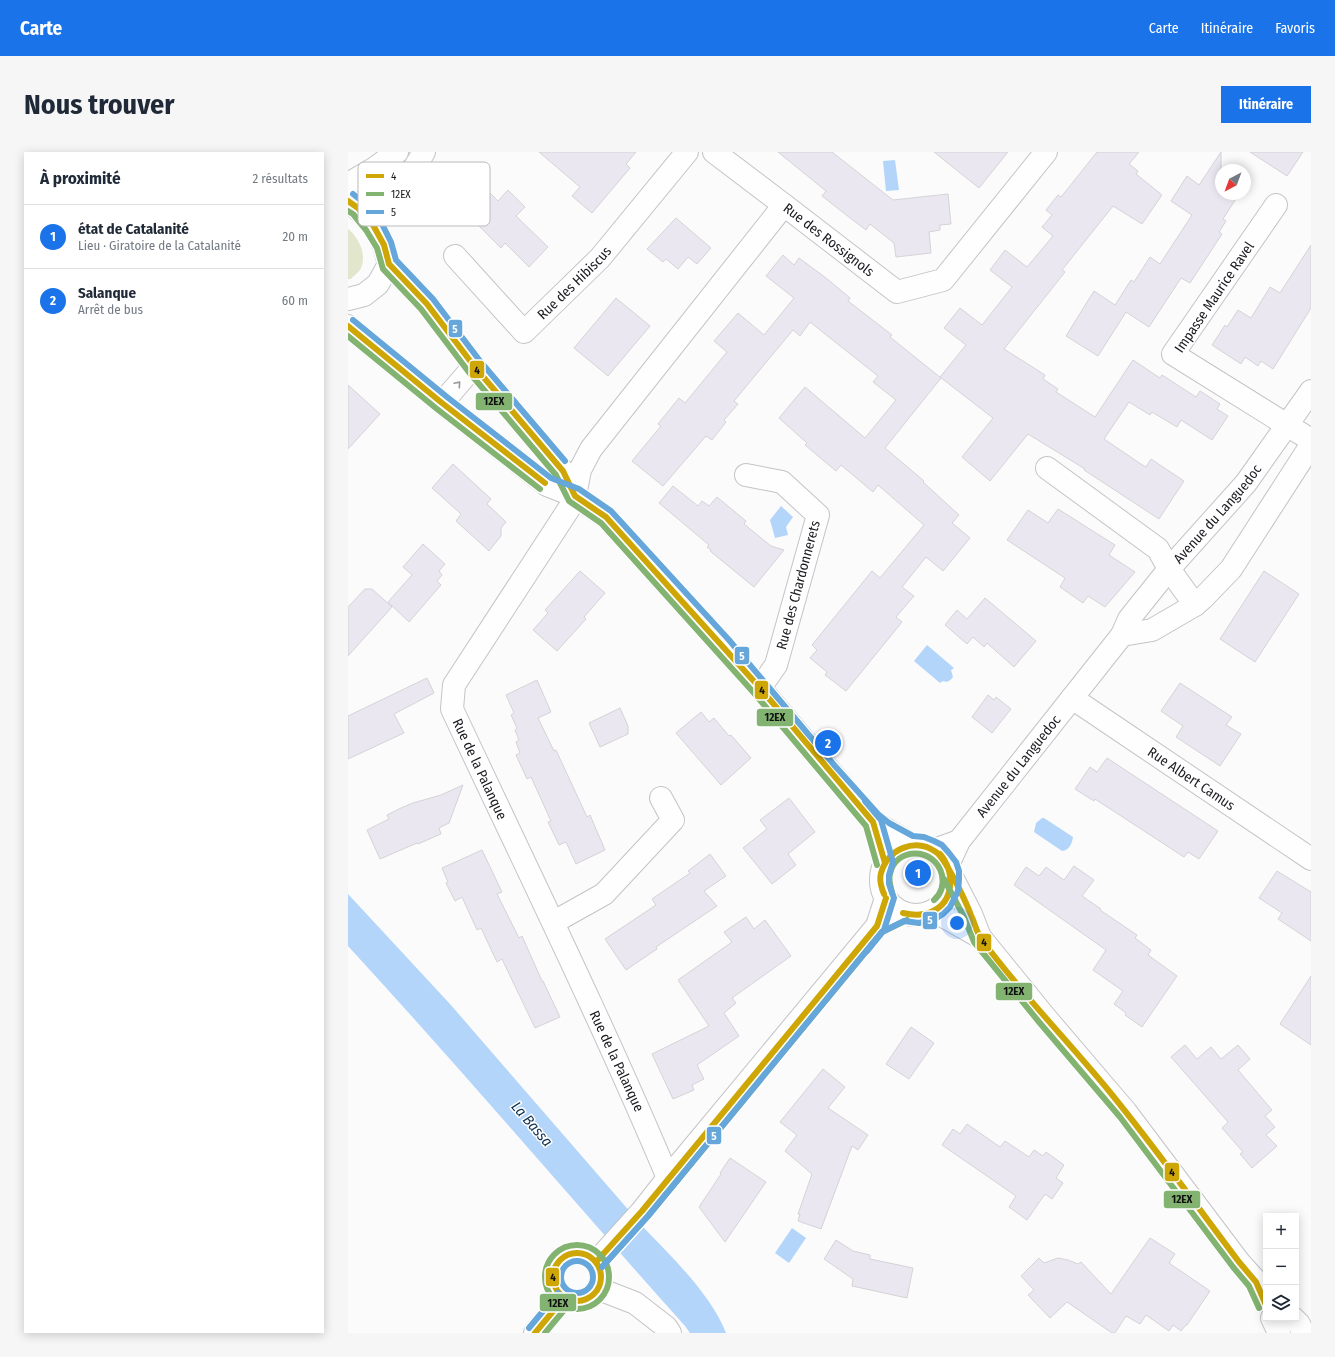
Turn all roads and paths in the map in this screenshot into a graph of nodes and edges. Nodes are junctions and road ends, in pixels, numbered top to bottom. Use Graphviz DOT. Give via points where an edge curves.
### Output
graph roads {
  1 [pos="396,152"];
  2 [pos="424,152"];
  3 [pos="687,152"];
  4 [pos="714,152"];
  5 [pos="1046,152"];
  6 [pos="383,162"];
  7 [pos="418,162"];
  8 [pos="358,178"];
  9 [pos="348,184"];
  10 [pos="348,201"];
  11 [pos="784,205"];
  12 [pos="1276,205"];
  13 [pos="358,208"];
  14 [pos="374,226"];
  15 [pos="455,256"];
  16 [pos="389,264"];
  17 [pos="348,299"];
  18 [pos="348,326"];
  19 [pos="474,366"];
  20 [pos="1311,390"];
  21 [pos="442,403"];
  22 [pos="1288,425"];
  23 [pos="1311,440"];
  24 [pos="1311,445"];
  25 [pos="1047,468"];
  26 [pos="746,475"];
  27 [pos="575,496"];
  28 [pos="1169,569"];
  29 [pos="1195,605"];
  30 [pos="1122,635"];
  31 [pos="760,688"];
  32 [pos="1072,698"];
  33 [pos="662,798"];
  34 [pos="873,822"];
  35 [pos="913,845"];
  36 [pos="1311,858"];
  37 [pos="885,863"];
  38 [pos="944,863"];
  39 [pos="886,898"];
  40 [pos="934,910"];
  41 [pos="903,913"];
  42 [pos="554,922"];
  43 [pos="877,926"];
  44 [pos="980,937"];
  45 [pos="668,1178"];
  46 [pos="602,1255"];
  47 [pos="1261,1287"];
  48 [pos="599,1289"];
  49 [pos="564,1298"];
  50 [pos="1273,1321"];
  51 [pos="1296,1321"];
  52 [pos="535,1333"];
  53 [pos="670,1333"];
  54 [pos="1279,1333"];
  55 [pos="1303,1333"];
  1 -- 6 [label="street"];
  2 -- 7 [label="street"];
  3 -- 15 [label="street, Rue des Hibiscus" via="600,258 524,332"];
  4 -- 11 [label="street"];
  5 -- 11 [label="street, Rue des Rossignols" via="943,280 897,292"];
  8 -- 9 [label="street"];
  10 -- 13 [label="street"];
  11 -- 27 [label="street, Rue des Rossignols" via="591,449 580,470"];
  12 -- 22 [label="street, Impasse Maurice Ravel" via="1173,354"];
  14 -- 16 [label="street" via="384,245"];
  16 -- 17 [label="street" via="378,284 364,295"];
  16 -- 19 [label="street" via="427,304"];
  18 -- 21 [label="street"];
  21 -- 19 [label="street, one-way"];
  19 -- 27 [label="street" via="563,471"];
  20 -- 22 [label="street, Avenue du Languedoc"];
  21 -- 27 [label="street" via="547,484"];
  22 -- 23 [label="street, Impasse Maurice Ravel"];
  22 -- 28 [label="street, Avenue du Languedoc" via="1246,483"];
  24 -- 29 [label="street" via="1231,569"];
  25 -- 28 [label="street" via="1158,549"];
  26 -- 31 [label="street, Rue des Chardonnerets" via="782,482 818,515 776,665"];
  27 -- 31 [label="street" via="606,517"];
  27 -- 42 [label="street, Rue de la Palanque" via="454,685 452,709"];
  28 -- 29 [label="street"];
  28 -- 30 [label="street, Avenue du Languedoc" via="1129,619"];
  29 -- 30 [label="street" via="1152,630"];
  30 -- 32 [label="street, Avenue du Languedoc"];
  31 -- 34 [label="street"];
  32 -- 36 [label="street, Rue Albert Camus"];
  32 -- 38 [label="street, Avenue du Languedoc"];
  33 -- 42 [label="street" via="673,820 604,894"];
  34 -- 35 [label="street"];
  34 -- 37 [label="street"];
  35 -- 37 [label="street" via="892,854"];
  35 -- 38 [label="street" via="923,846"];
  37 -- 39 [label="street" via="881,874 881,886"];
  38 -- 40 [label="street" via="951,885 942,904"];
  38 -- 44 [label="street"];
  39 -- 41 [label="street" via="893,907"];
  39 -- 43 [label="street"];
  40 -- 41 [label="street" via="924,914"];
  40 -- 44 [label="street"];
  41 -- 43 [label="street"];
  42 -- 45 [label="street, Rue de la Palanque" via="649,1130"];
  43 -- 45 [label="street"];
  44 -- 47 [label="street" via="1126,1112 1239,1262"];
  45 -- 46 [label="street"];
  46 -- 48 [label="street"];
  46 -- 49 [label="street" via="591,1257 572,1253 559,1260 552,1280"];
  48 -- 49 [label="street" via="587,1300 575,1301"];
  48 -- 53 [label="street" via="635,1303"];
  49 -- 52 [label="street"];
  50 -- 54 [label="street"];
  51 -- 55 [label="street"];
}
